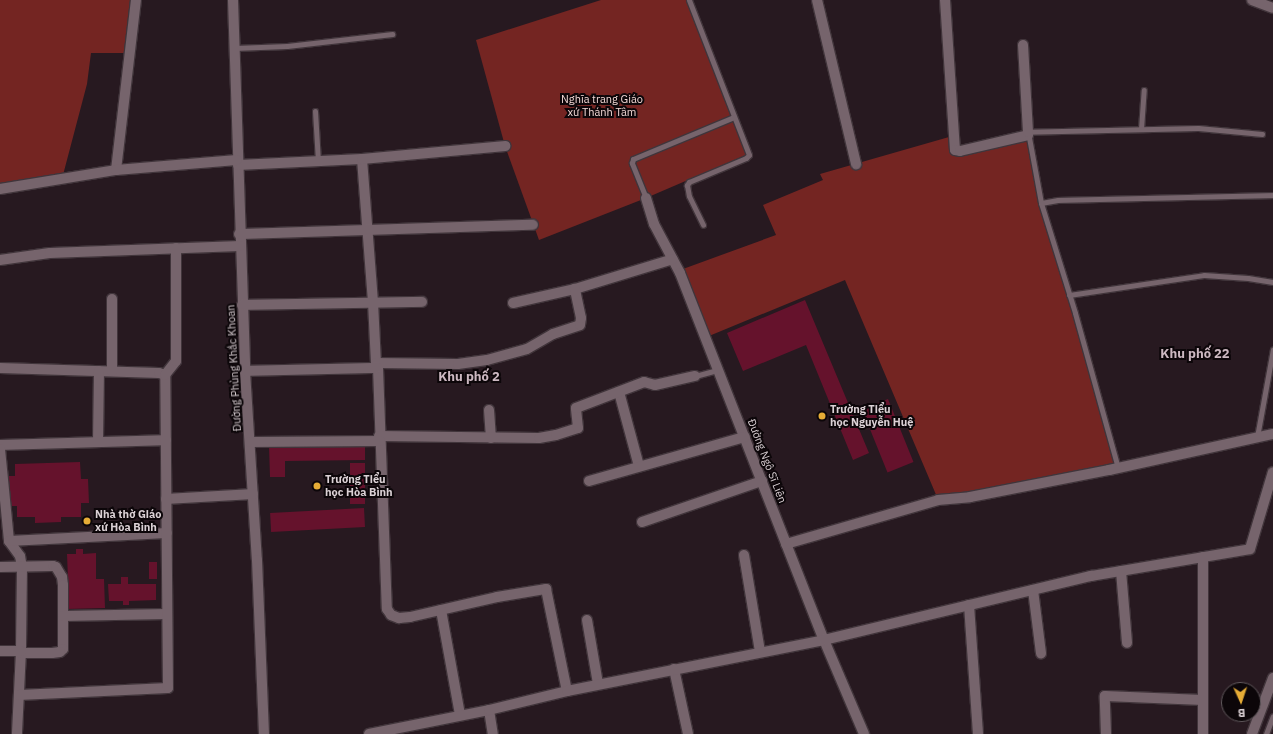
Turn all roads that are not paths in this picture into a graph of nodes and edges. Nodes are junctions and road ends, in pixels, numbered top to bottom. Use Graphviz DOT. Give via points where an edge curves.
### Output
graph roads {
  1 [pos="136,0"];
  2 [pos="232,0"];
  3 [pos="689,0"];
  4 [pos="817,0"];
  5 [pos="945,0"];
  6 [pos="1252,0"];
  7 [pos="1273,8"];
  8 [pos="392,34"];
  9 [pos="1024,45"];
  10 [pos="234,48"];
  11 [pos="1144,90"];
  12 [pos="315,111"];
  13 [pos="734,117"];
  14 [pos="1141,129"];
  15 [pos="1028,134"];
  16 [pos="1262,134"];
  17 [pos="505,146"];
  18 [pos="362,159"];
  19 [pos="318,161"];
  20 [pos="238,163"];
  21 [pos="856,164"];
  22 [pos="116,170"];
  23 [pos="0,190"];
  24 [pos="1273,195"];
  25 [pos="646,198"];
  26 [pos="1041,203"];
  27 [pos="533,225"];
  28 [pos="703,225"];
  29 [pos="368,231"];
  30 [pos="240,234"];
  31 [pos="240,246"];
  32 [pos="176,248"];
  33 [pos="673,259"];
  34 [pos="0,260"];
  35 [pos="1273,282"];
  36 [pos="575,289"];
  37 [pos="1069,295"];
  38 [pos="112,299"];
  39 [pos="374,302"];
  40 [pos="422,302"];
  41 [pos="513,303"];
  42 [pos="242,305"];
  43 [pos="1273,350"];
  44 [pos="377,365"];
  45 [pos="0,368"];
  46 [pos="718,370"];
  47 [pos="99,371"];
  48 [pos="112,371"];
  49 [pos="245,371"];
  50 [pos="165,376"];
  51 [pos="695,376"];
  52 [pos="619,392"];
  53 [pos="488,410"];
  54 [pos="1273,434"];
  55 [pos="745,437"];
  56 [pos="1257,437"];
  57 [pos="491,438"];
  58 [pos="380,439"];
  59 [pos="166,440"];
  60 [pos="98,442"];
  61 [pos="250,442"];
  62 [pos="0,445"];
  63 [pos="0,449"];
  64 [pos="639,466"];
  65 [pos="1118,468"];
  66 [pos="1273,472"];
  67 [pos="589,481"];
  68 [pos="762,481"];
  69 [pos="2,490"];
  70 [pos="253,494"];
  71 [pos="166,499"];
  72 [pos="642,522"];
  73 [pos="167,533"];
  74 [pos="9,541"];
  75 [pos="786,544"];
  76 [pos="744,555"];
  77 [pos="1203,557"];
  78 [pos="0,567"];
  79 [pos="22,567"];
  80 [pos="1121,571"];
  81 [pos="1033,590"];
  82 [pos="969,605"];
  83 [pos="441,610"];
  84 [pos="167,614"];
  85 [pos="63,616"];
  86 [pos="587,620"];
  87 [pos="824,640"];
  88 [pos="1127,643"];
  89 [pos="0,651"];
  90 [pos="21,652"];
  91 [pos="760,652"];
  92 [pos="1041,653"];
  93 [pos="674,669"];
  94 [pos="598,684"];
  95 [pos="1272,684"];
  96 [pos="567,691"];
  97 [pos="19,695"];
  98 [pos="1203,700"];
  99 [pos="489,710"];
  100 [pos="460,715"];
  101 [pos="1273,716"];
  102 [pos="17,734"];
  103 [pos="264,734"];
  104 [pos="369,734"];
  105 [pos="493,734"];
  106 [pos="688,734"];
  107 [pos="864,734"];
  108 [pos="978,734"];
  109 [pos="1106,734"];
  110 [pos="1202,734"];
  111 [pos="1252,734"];
  112 [pos="1266,734"];
  1 -- 22 [label="street"];
  2 -- 10 [label="street, Đường Phùng Khắc Khoan"];
  3 -- 13 [label="lane"];
  4 -- 21 [label="street"];
  5 -- 15 [label="street" via="956,150"];
  6 -- 7 [label="street"];
  8 -- 10 [label="lane" via="287,46"];
  9 -- 15 [label="street"];
  10 -- 20 [label="street, Đường Phùng Khắc Khoan"];
  11 -- 14 [label="lane"];
  12 -- 19 [label="lane"];
  13 -- 25 [label="lane" via="633,159 632,163"];
  13 -- 28 [label="lane" via="749,155 687,185 689,196"];
  14 -- 15 [label="lane"];
  14 -- 16 [label="lane" via="1198,128"];
  15 -- 26 [label="lane"];
  17 -- 18 [label="street"];
  18 -- 19 [label="street"];
  18 -- 29 [label="street"];
  19 -- 20 [label="street"];
  20 -- 22 [label="street"];
  20 -- 30 [label="street, Đường Phùng Khắc Khoan"];
  22 -- 23 [label="street"];
  24 -- 26 [label="lane" via="1058,200"];
  25 -- 33 [label="street, Đường Ngô Sĩ Liên" via="654,224"];
  26 -- 37 [label="lane"];
  27 -- 29 [label="street"];
  29 -- 30 [label="street"];
  29 -- 39 [label="street"];
  30 -- 31 [label="street, Đường Phùng Khắc Khoan"];
  31 -- 32 [label="street"];
  31 -- 42 [label="street, Đường Phùng Khắc Khoan"];
  32 -- 34 [label="street" via="50,253"];
  32 -- 50 [label="street" via="176,361"];
  33 -- 36 [label="street"];
  33 -- 46 [label="street, Đường Ngô Sĩ Liên"];
  35 -- 37 [label="lane" via="1204,275"];
  36 -- 41 [label="street"];
  36 -- 44 [label="street" via="580,325 553,334 527,349 487,360 458,364"];
  37 -- 65 [label="lane"];
  38 -- 48 [label="street"];
  39 -- 40 [label="street"];
  39 -- 42 [label="street"];
  39 -- 44 [label="street"];
  42 -- 49 [label="street, Đường Phùng Khắc Khoan"];
  43 -- 56 [label="lane"];
  44 -- 49 [label="street"];
  44 -- 58 [label="street"];
  45 -- 47 [label="street"];
  46 -- 51 [label="lane"];
  46 -- 55 [label="street, Đường Ngô Sĩ Liên"];
  47 -- 48 [label="street"];
  47 -- 60 [label="street"];
  48 -- 50 [label="street" via="159,373"];
  49 -- 61 [label="street, Đường Phùng Khắc Khoan"];
  50 -- 59 [label="street"];
  51 -- 52 [label="street" via="655,385 644,382"];
  52 -- 57 [label="street" via="576,408 578,428 539,438"];
  52 -- 64 [label="street"];
  53 -- 57 [label="street"];
  54 -- 56 [label="street"];
  55 -- 64 [label="street"];
  55 -- 68 [label="street, Đường Ngô Sĩ Liên"];
  56 -- 65 [label="street"];
  57 -- 58 [label="street"];
  58 -- 61 [label="street"];
  58 -- 83 [label="street" via="387,609 391,615 399,618"];
  59 -- 60 [label="street"];
  59 -- 71 [label="street"];
  60 -- 62 [label="street"];
  61 -- 70 [label="street, Đường Phùng Khắc Khoan"];
  63 -- 69 [label="street"];
  64 -- 67 [label="street"];
  65 -- 75 [label="street" via="970,497 938,500"];
  66 -- 77 [label="street" via="1250,549"];
  68 -- 72 [label="street"];
  68 -- 75 [label="street, Đường Ngô Sĩ Liên"];
  69 -- 74 [label="street"];
  70 -- 71 [label="street"];
  70 -- 103 [label="street, Đường Phùng Khắc Khoan"];
  71 -- 73 [label="street"];
  73 -- 74 [label="street"];
  73 -- 84 [label="street"];
  74 -- 79 [label="street" via="20,556"];
  75 -- 87 [label="street, Đường Ngô Sĩ Liên"];
  76 -- 91 [label="street"];
  77 -- 80 [label="street"];
  77 -- 98 [label="street"];
  78 -- 79 [label="street"];
  79 -- 85 [label="street" via="56,567 62,577"];
  79 -- 90 [label="street"];
  80 -- 81 [label="street"];
  80 -- 88 [label="street"];
  81 -- 82 [label="street"];
  81 -- 92 [label="street"];
  82 -- 87 [label="street"];
  82 -- 108 [label="street"];
  83 -- 96 [label="street" via="546,589"];
  83 -- 100 [label="street"];
  84 -- 85 [label="street"];
  84 -- 97 [label="street" via="168,688"];
  85 -- 90 [label="street" via="63,649 60,652"];
  86 -- 94 [label="street"];
  87 -- 91 [label="street"];
  87 -- 107 [label="street, Đường Ngô Sĩ Liên"];
  89 -- 90 [label="street"];
  90 -- 97 [label="street"];
  91 -- 93 [label="street"];
  93 -- 94 [label="street"];
  93 -- 106 [label="street"];
  94 -- 96 [label="street"];
  95 -- 111 [label="street"];
  96 -- 99 [label="street"];
  97 -- 102 [label="street"];
  98 -- 109 [label="street" via="1105,696"];
  98 -- 110 [label="street"];
  99 -- 100 [label="street"];
  99 -- 105 [label="street"];
  100 -- 104 [label="street"];
  101 -- 112 [label="lane"];
}
